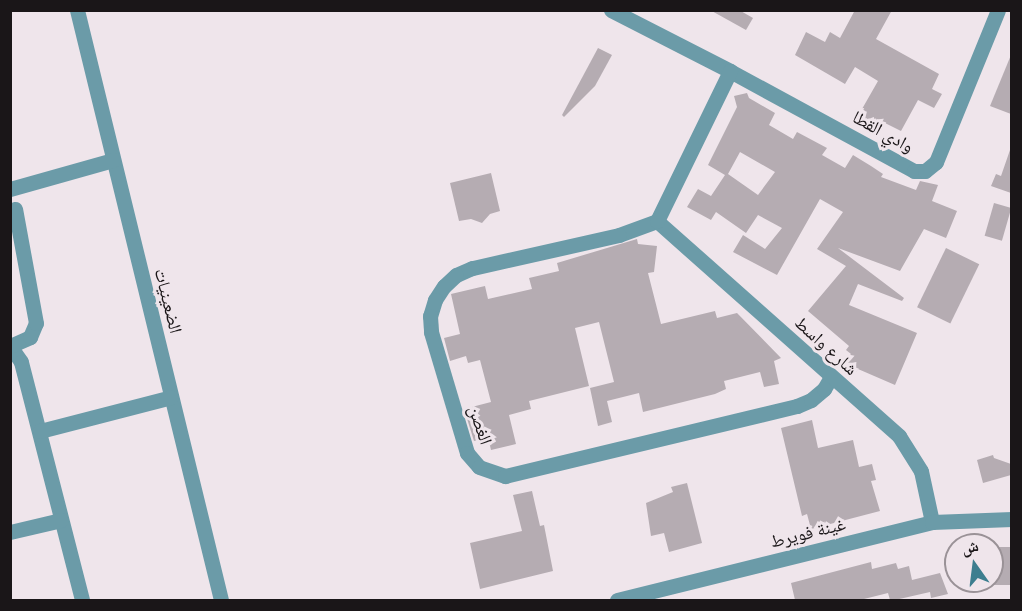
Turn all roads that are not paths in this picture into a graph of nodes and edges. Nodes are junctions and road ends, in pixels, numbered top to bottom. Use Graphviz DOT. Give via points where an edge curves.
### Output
graph roads {
  1 [pos="76,10"];
  2 [pos="611,10"];
  3 [pos="998,10"];
  4 [pos="730,71"];
  5 [pos="114,160"];
  6 [pos="10,189"];
  7 [pos="15,209"];
  8 [pos="657,221"];
  9 [pos="10,346"];
  10 [pos="831,377"];
  11 [pos="171,397"];
  12 [pos="40,431"];
  13 [pos="1011,519"];
  14 [pos="60,520"];
  15 [pos="932,522"];
  16 [pos="10,532"];
  17 [pos="82,600"];
  18 [pos="221,600"];
  19 [pos="617,600"];
  1 -- 5 [label="street, الضعينيات"];
  2 -- 4 [label="street, وادي القطا"];
  3 -- 4 [label="street, وادي القطا" via="936,162 926,171 914,171"];
  4 -- 8 [label="street"];
  5 -- 6 [label="street"];
  5 -- 11 [label="street, الضعينيات"];
  7 -- 9 [label="street" via="36,323 30,337"];
  8 -- 10 [label="street, شارع واسط"];
  8 -- 10 [label="street, الغصن" via="619,235 471,268 444,285 433,308 431,332 467,453 479,467 505,476 797,406 817,395"];
  9 -- 12 [label="street" via="21,362"];
  10 -- 15 [label="street, شارع واسط" via="899,436 909,450 921,471"];
  11 -- 12 [label="street"];
  11 -- 18 [label="street, الضعينيات"];
  12 -- 14 [label="street"];
  13 -- 15 [label="street, غينة فويرط"];
  14 -- 16 [label="street"];
  14 -- 17 [label="street"];
  15 -- 19 [label="street, غينة فويرط"];
}
